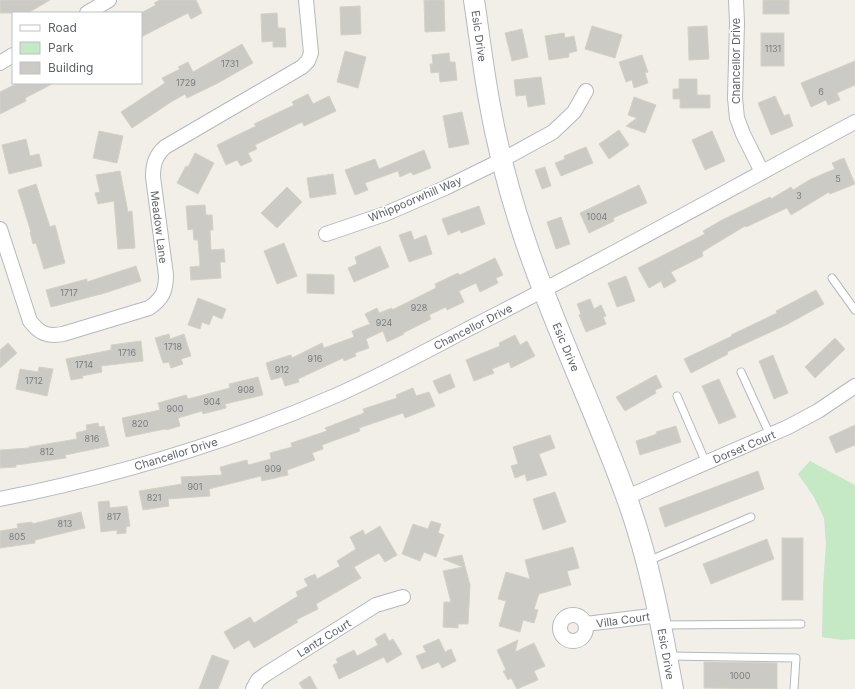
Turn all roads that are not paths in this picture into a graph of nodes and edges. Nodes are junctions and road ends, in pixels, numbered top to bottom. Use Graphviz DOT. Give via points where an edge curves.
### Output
graph roads {
  1 [pos="109,0"];
  2 [pos="306,0"];
  3 [pos="474,0"];
  4 [pos="736,0"];
  5 [pos="89,12"];
  6 [pos="12,57"];
  7 [pos="0,63"];
  8 [pos="586,91"];
  9 [pos="855,122"];
  10 [pos="502,160"];
  11 [pos="762,172"];
  12 [pos="0,229"];
  13 [pos="326,234"];
  14 [pos="832,278"];
  15 [pos="543,291"];
  16 [pos="855,310"];
  17 [pos="741,372"];
  18 [pos="855,386"];
  19 [pos="677,396"];
  20 [pos="770,435"];
  21 [pos="706,463"];
  22 [pos="627,497"];
  23 [pos="0,499"];
  24 [pos="751,517"];
  25 [pos="646,562"];
  26 [pos="403,597"];
  27 [pos="660,620"];
  28 [pos="586,624"];
  29 [pos="801,624"];
  30 [pos="667,656"];
  31 [pos="253,689"];
  32 [pos="673,689"];
  33 [pos="794,689"];
  1 -- 5 [label="street"];
  2 -- 12 [label="street, Meadow Lane" via="311,53 308,61 302,67 165,147 156,158 153,177 166,286 157,302 149,308 63,334 45,334 36,329 30,321"];
  3 -- 10 [label="street, Esic Drive" via="489,102"];
  4 -- 11 [label="street, Chancellor Drive" via="737,118"];
  6 -- 7 [label="street"];
  8 -- 10 [label="street, Whippoorwhill Way" via="574,112 553,132"];
  9 -- 11 [label="street"];
  10 -- 13 [label="street, Whippoorwhill Way" via="386,214"];
  10 -- 15 [label="street, Esic Drive"];
  11 -- 15 [label="street, Chancellor Drive"];
  14 -- 16 [label="lane"];
  15 -- 22 [label="street, Esic Drive"];
  15 -- 23 [label="street, Chancellor Drive" via="361,384 279,419 162,459"];
  17 -- 20 [label="lane"];
  18 -- 20 [label="street, Dorset Court" via="818,411"];
  19 -- 21 [label="lane"];
  20 -- 21 [label="street, Dorset Court"];
  21 -- 22 [label="street, Dorset Court"];
  22 -- 25 [label="street, Esic Drive"];
  24 -- 25 [label="lane"];
  25 -- 27 [label="street, Esic Drive"];
  26 -- 31 [label="street, Lantz Court" via="376,605 266,674 258,680"];
  27 -- 28 [label="street, Villa Court"];
  27 -- 29 [label="lane"];
  27 -- 30 [label="street, Esic Drive"];
  30 -- 32 [label="street, Esic Drive"];
  30 -- 33 [label="lane" via="796,658"];
}
